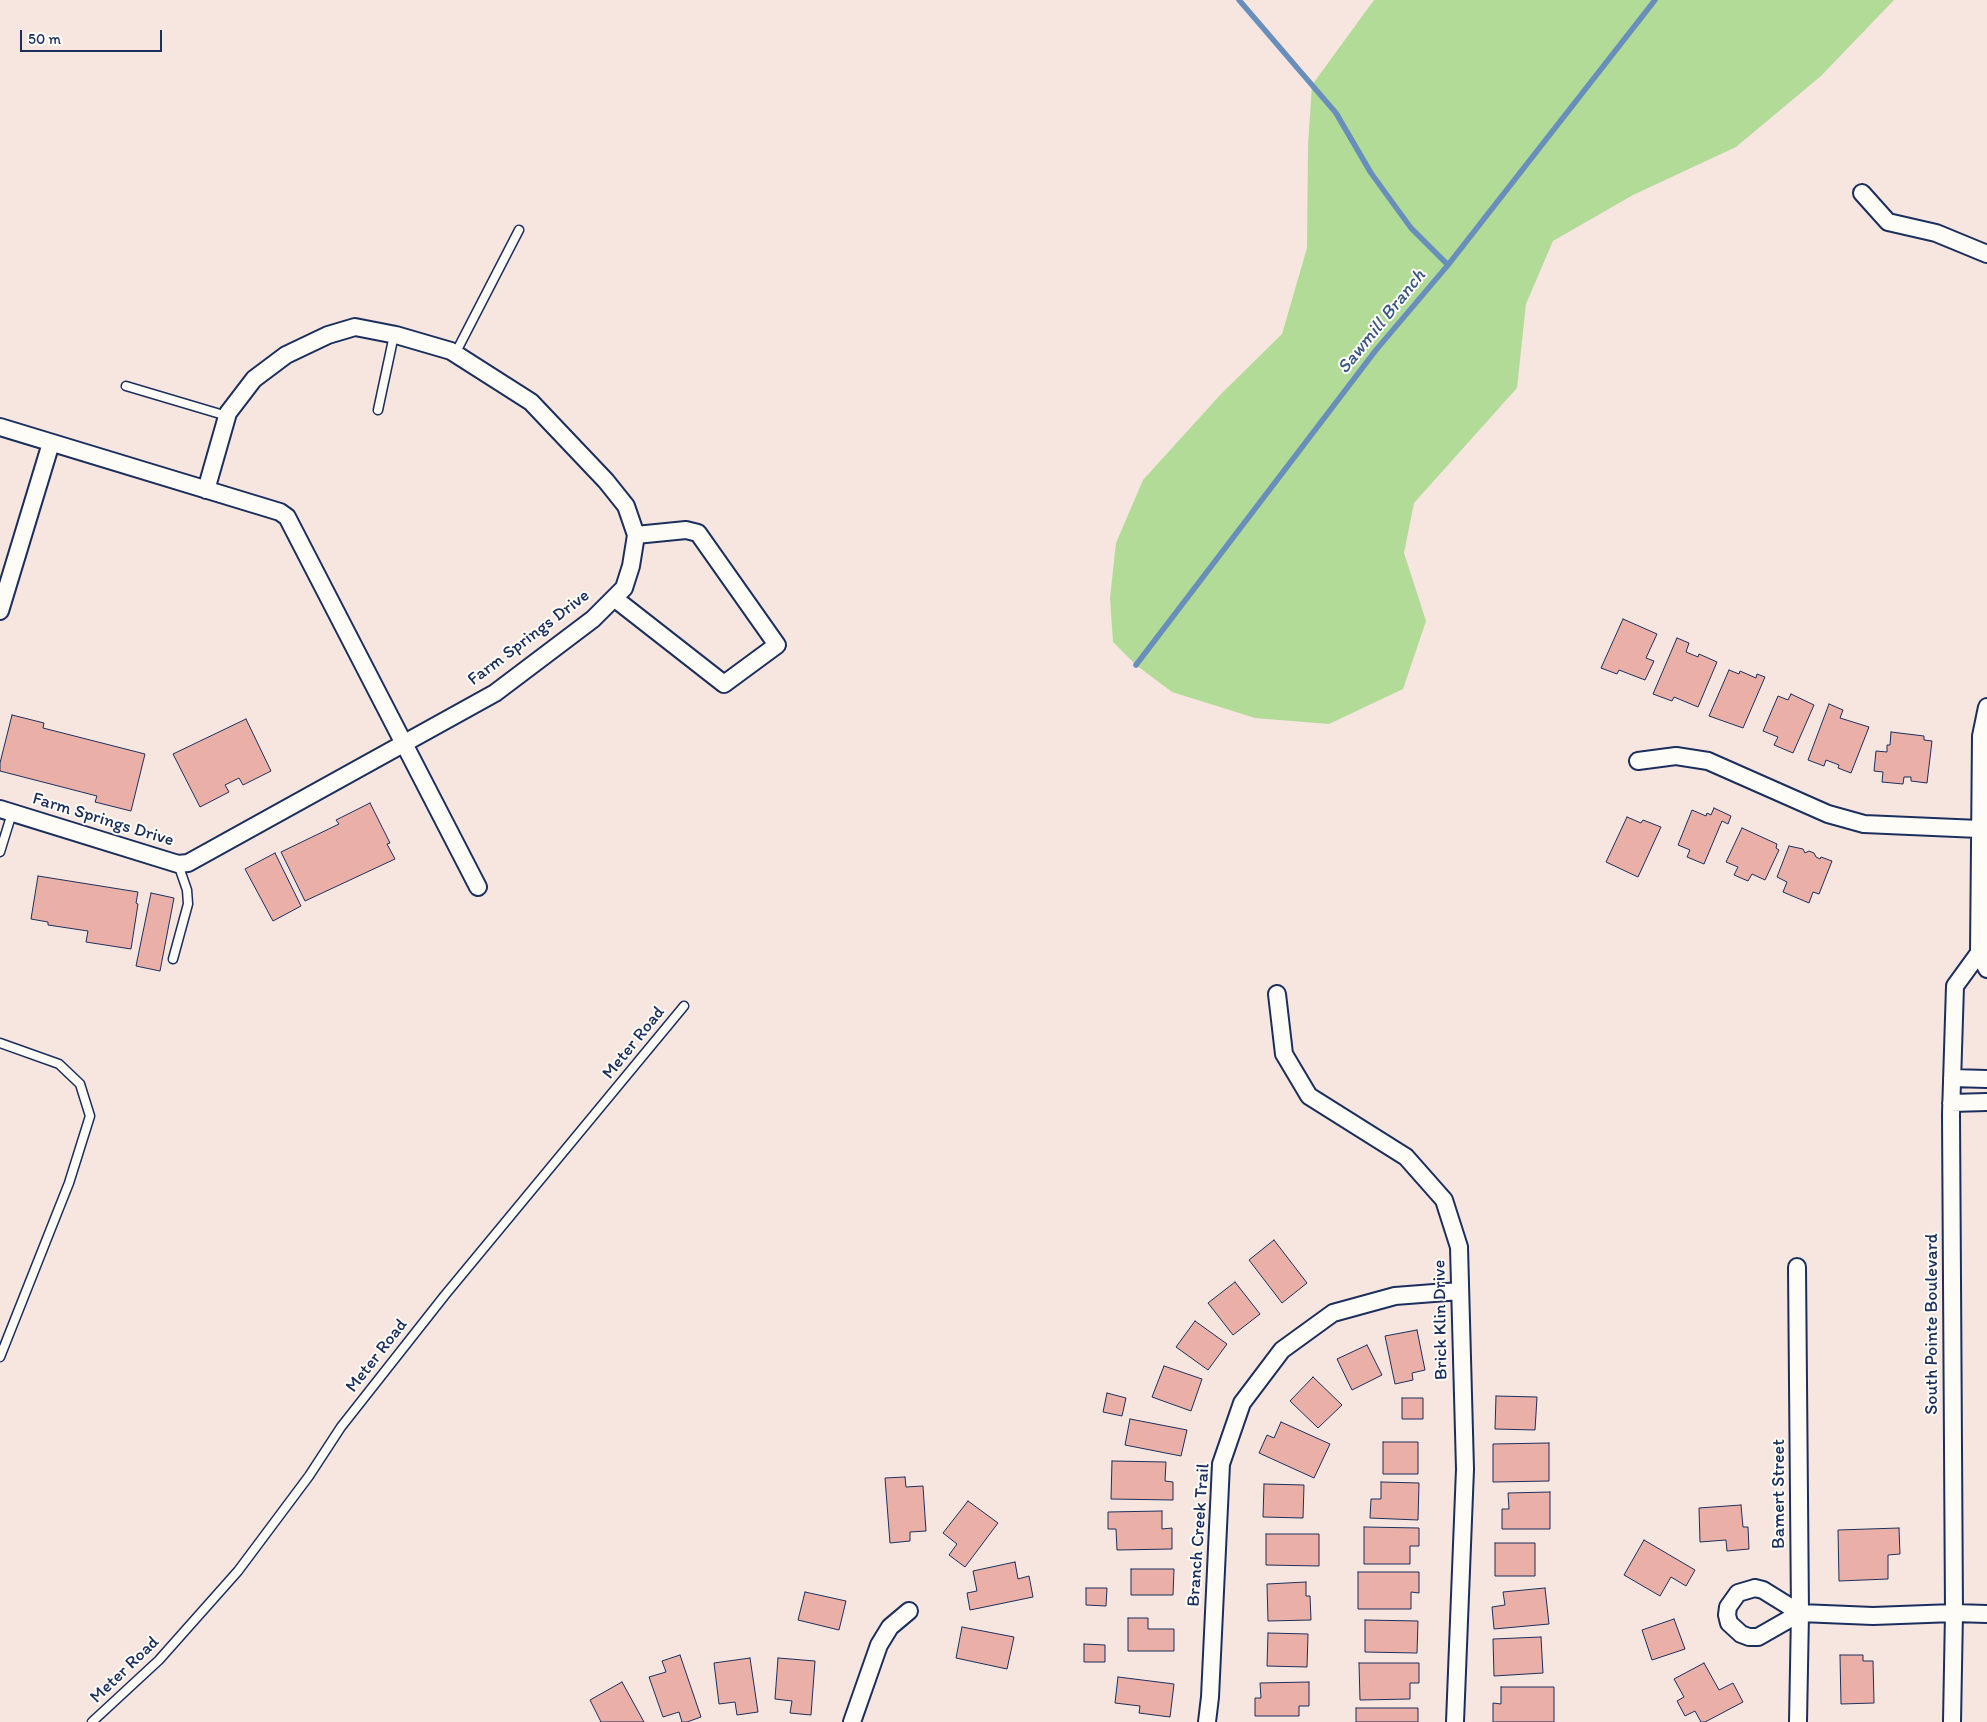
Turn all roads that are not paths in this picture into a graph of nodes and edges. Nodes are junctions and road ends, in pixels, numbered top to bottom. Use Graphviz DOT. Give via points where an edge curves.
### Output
graph roads {
  1 [pos="1862,192"];
  2 [pos="519,230"];
  3 [pos="1987,254"];
  4 [pos="394,335"];
  5 [pos="455,354"];
  6 [pos="126,386"];
  7 [pos="378,410"];
  8 [pos="228,416"];
  9 [pos="0,427"];
  10 [pos="51,443"];
  11 [pos="206,490"];
  12 [pos="636,535"];
  13 [pos="614,598"];
  14 [pos="1,604"];
  15 [pos="1987,707"];
  16 [pos="404,743"];
  17 [pos="1638,761"];
  18 [pos="6,811"];
  19 [pos="1979,829"];
  20 [pos="0,852"];
  21 [pos="178,864"];
  22 [pos="478,887"];
  23 [pos="1979,952"];
  24 [pos="173,960"];
  25 [pos="1987,969"];
  26 [pos="1277,994"];
  27 [pos="684,1006"];
  28 [pos="0,1043"];
  29 [pos="1952,1078"];
  30 [pos="1987,1078"];
  31 [pos="1987,1102"];
  32 [pos="1951,1103"];
  33 [pos="1797,1267"];
  34 [pos="1460,1291"];
  35 [pos="0,1357"];
  36 [pos="910,1610"];
  37 [pos="1800,1612"];
  38 [pos="1954,1613"];
  39 [pos="1987,1614"];
  40 [pos="92,1722"];
  41 [pos="852,1722"];
  42 [pos="1207,1722"];
  43 [pos="1455,1722"];
  44 [pos="1798,1722"];
  45 [pos="1952,1722"];
  1 -- 3 [label="street" via="1888,222 1936,233"];
  2 -- 5 [label="lane"];
  4 -- 5 [label="street, Farm Springs Drive"];
  4 -- 7 [label="lane"];
  4 -- 8 [label="street, Farm Springs Drive" via="356,327 328,335 286,355 254,379"];
  5 -- 12 [label="street, Farm Springs Drive" via="531,402 626,506"];
  6 -- 8 [label="lane"];
  8 -- 11 [label="street, Farm Springs Drive"];
  9 -- 10 [label="street"];
  10 -- 11 [label="street"];
  10 -- 14 [label="street"];
  11 -- 16 [label="street" via="280,512 287,517"];
  12 -- 13 [label="street, Farm Springs Drive" via="624,588"];
  12 -- 13 [label="street" via="686,530 698,533 776,645 724,684"];
  13 -- 16 [label="street, Farm Springs Drive" via="593,619 495,693"];
  15 -- 19 [label="street" via="1981,736"];
  16 -- 21 [label="street, Farm Springs Drive" via="188,863"];
  16 -- 22 [label="street"];
  17 -- 19 [label="street" via="1676,756 1708,761 1828,814 1864,824"];
  18 -- 20 [label="lane"];
  18 -- 21 [label="street, Farm Springs Drive"];
  19 -- 23 [label="street"];
  21 -- 24 [label="lane" via="188,904"];
  23 -- 25 [label="street"];
  23 -- 29 [label="street, South Pointe Boulevard" via="1955,986"];
  26 -- 34 [label="street, Brick Klin Drive" via="1284,1054 1309,1096 1406,1157 1444,1200 1459,1247"];
  27 -- 40 [label="lane, Meter Road" via="341,1426 309,1476 238,1572 159,1660"];
  28 -- 35 [label="lane" via="59,1064 80,1084 90,1116 69,1183"];
  29 -- 30 [label="street"];
  29 -- 32 [label="street, South Pointe Boulevard"];
  31 -- 32 [label="street"];
  32 -- 38 [label="street, South Pointe Boulevard"];
  33 -- 37 [label="street, Bamert Street"];
  34 -- 42 [label="street, Branch Creek Trail" via="1395,1296 1333,1314 1282,1350 1242,1402 1221,1464"];
  34 -- 43 [label="street, Brick Klin Drive" via="1464,1469"];
  36 -- 41 [label="street" via="890,1627 878,1644"];
  37 -- 38 [label="street" via="1873,1616"];
  37 -- 44 [label="street, Bamert Street"];
  38 -- 39 [label="street"];
  38 -- 45 [label="street, South Pointe Boulevard"];
}
